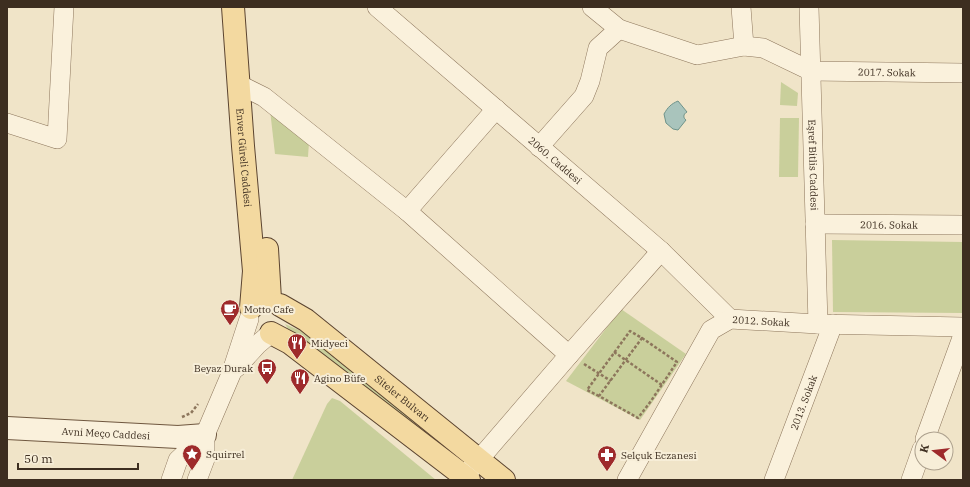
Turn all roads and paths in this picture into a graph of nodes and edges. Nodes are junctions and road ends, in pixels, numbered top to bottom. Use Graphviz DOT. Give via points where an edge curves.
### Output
graph roads {
  1 [pos="64,7"];
  2 [pos="233,7"];
  3 [pos="247,7"];
  4 [pos="377,7"];
  5 [pos="592,7"];
  6 [pos="741,7"];
  7 [pos="808,7"];
  8 [pos="619,29"];
  9 [pos="744,46"];
  10 [pos="810,71"];
  11 [pos="963,72"];
  12 [pos="244,87"];
  13 [pos="496,109"];
  14 [pos="7,123"];
  15 [pos="539,147"];
  16 [pos="407,211"];
  17 [pos="815,224"];
  18 [pos="963,226"];
  19 [pos="661,251"];
  20 [pos="275,302"];
  21 [pos="250,314"];
  22 [pos="730,318"];
  23 [pos="826,324"];
  24 [pos="963,327"];
  25 [pos="271,333"];
  26 [pos="963,335"];
  27 [pos="642,338"];
  28 [pos="614,352"];
  29 [pos="569,355"];
  30 [pos="626,361"];
  31 [pos="598,373"];
  32 [pos="231,374"];
  33 [pos="611,381"];
  34 [pos="662,385"];
  35 [pos="599,396"];
  36 [pos="200,402"];
  37 [pos="178,418"];
  38 [pos="8,430"];
  39 [pos="929,431"];
  40 [pos="205,435"];
  41 [pos="479,460"];
  42 [pos="466,478"];
  43 [pos="630,479"];
  44 [pos="171,480"];
  45 [pos="197,480"];
  46 [pos="504,480"];
  47 [pos="774,480"];
  1 -- 14 [label="street" via="57,139"];
  2 -- 12 [label="main road, Enver Güreli Caddesi"];
  3 -- 12 [label="main road, Enver Güreli Caddesi"];
  4 -- 13 [label="street, 2060. Caddesi"];
  5 -- 8 [label="street"];
  6 -- 9 [label="street"];
  7 -- 10 [label="street, Eşref Bitlis Caddesi"];
  8 -- 9 [label="street" via="697,55"];
  8 -- 15 [label="street" via="598,48 584,96"];
  9 -- 10 [label="street" via="763,48"];
  10 -- 11 [label="street, 2017. Sokak"];
  10 -- 17 [label="street, Eşref Bitlis Caddesi"];
  12 -- 16 [label="street" via="264,97"];
  12 -- 20 [label="main road, Enver Güreli Caddesi"];
  12 -- 21 [label="main road, Enver Güreli Caddesi" via="254,272"];
  13 -- 15 [label="street, 2060. Caddesi"];
  13 -- 16 [label="street"];
  15 -- 19 [label="street, 2060. Caddesi"];
  16 -- 29 [label="street"];
  17 -- 18 [label="street, 2016. Sokak"];
  17 -- 23 [label="street, Eşref Bitlis Caddesi"];
  19 -- 22 [label="street, 2060. Caddesi"];
  19 -- 29 [label="street"];
  20 -- 21 [label="main road" via="259,300 254,303"];
  20 -- 25 [label="main road" via="283,310 283,316 280,327"];
  20 -- 41 [label="main road, Siteler Bulvarı" via="306,320"];
  21 -- 25 [label="main road" via="251,325 255,329"];
  21 -- 32 [label="street"];
  22 -- 23 [label="street, 2012. Sokak"];
  22 -- 43 [label="street, 2012. Sokak" via="711,330"];
  23 -- 24 [label="street, 2012. Sokak"];
  23 -- 47 [label="street, 2013. Sokak"];
  25 -- 32 [label="street"];
  25 -- 42 [label="main road" via="290,343"];
  26 -- 39 [label="street"];
  27 -- 28 [label="path" via="630,331"];
  27 -- 30 [label="path"];
  27 -- 34 [label="path" via="677,362"];
  28 -- 30 [label="path"];
  28 -- 31 [label="path"];
  29 -- 31 [label="path"];
  29 -- 41 [label="street"];
  30 -- 33 [label="path"];
  30 -- 34 [label="path"];
  31 -- 33 [label="path"];
  31 -- 35 [label="path" via="587,390"];
  32 -- 40 [label="street"];
  33 -- 35 [label="path"];
  34 -- 35 [label="path" via="638,418"];
  36 -- 37 [label="path" via="191,413"];
  38 -- 40 [label="street, Avni Meço Caddesi" via="178,437"];
  40 -- 44 [label="street" via="178,460"];
  40 -- 45 [label="street" via="205,459"];
  41 -- 42 [label="street"];
  41 -- 46 [label="main road, Siteler Bulvarı"];
}
